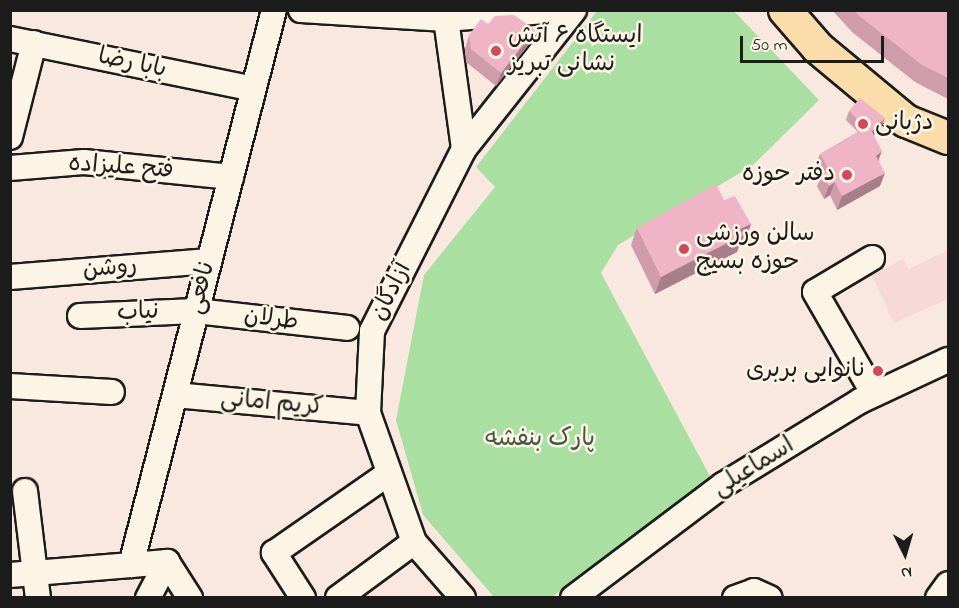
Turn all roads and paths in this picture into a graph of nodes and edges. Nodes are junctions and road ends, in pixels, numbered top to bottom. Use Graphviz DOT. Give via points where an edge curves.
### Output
graph roads {
  1 [pos="274,10"];
  2 [pos="301,10"];
  3 [pos="557,10"];
  4 [pos="574,10"];
  5 [pos="785,10"];
  6 [pos="446,19"];
  7 [pos="22,41"];
  8 [pos="254,89"];
  9 [pos="10,137"];
  10 [pos="948,138"];
  11 [pos="464,149"];
  12 [pos="10,168"];
  13 [pos="231,177"];
  14 [pos="872,258"];
  15 [pos="209,261"];
  16 [pos="10,277"];
  17 [pos="196,311"];
  18 [pos="80,316"];
  19 [pos="347,328"];
  20 [pos="948,360"];
  21 [pos="10,386"];
  22 [pos="112,392"];
  23 [pos="874,394"];
  24 [pos="175,395"];
  25 [pos="368,413"];
  26 [pos="389,472"];
  27 [pos="25,491"];
  28 [pos="414,542"];
  29 [pos="167,562"];
  30 [pos="131,565"];
  31 [pos="21,574"];
  32 [pos="948,584"];
  33 [pos="38,597"];
  34 [pos="148,597"];
  35 [pos="190,597"];
  36 [pos="303,597"];
  37 [pos="338,597"];
  38 [pos="463,597"];
  39 [pos="573,597"];
  40 [pos="735,597"];
  41 [pos="770,597"];
  42 [pos="938,597"];
  1 -- 8 [label="street, نافعی"];
  2 -- 6 [label="street"];
  3 -- 6 [label="street"];
  4 -- 11 [label="street, آزادگان"];
  5 -- 10 [label="main road" via="818,48 906,121"];
  6 -- 11 [label="street"];
  7 -- 8 [label="street, بابا رضا"];
  7 -- 9 [label="street"];
  8 -- 13 [label="street, نافعی"];
  11 -- 25 [label="street, آزادگان" via="372,331"];
  12 -- 13 [label="street, فتح علیزاده" via="84,162"];
  13 -- 15 [label="street, نافعی"];
  14 -- 23 [label="street" via="815,291"];
  15 -- 16 [label="street, روشن"];
  15 -- 17 [label="street, نافعی"];
  17 -- 18 [label="street, نیاب"];
  17 -- 19 [label="street, طرلان"];
  17 -- 24 [label="street, نافعی"];
  20 -- 23 [label="street, اسماعیلی"];
  21 -- 22 [label="street"];
  23 -- 39 [label="street, اسماعیلی" via="723,485"];
  24 -- 25 [label="street, کریم امانی"];
  24 -- 30 [label="street, نافعی"];
  25 -- 26 [label="street, آزادگان"];
  26 -- 28 [label="street, آزادگان"];
  26 -- 36 [label="street" via="274,553"];
  27 -- 31 [label="street"];
  28 -- 37 [label="street"];
  28 -- 38 [label="street, آزادگان"];
  29 -- 30 [label="street"];
  29 -- 34 [label="street"];
  29 -- 35 [label="street"];
  30 -- 31 [label="street"];
  31 -- 33 [label="street"];
  32 -- 42 [label="street"];
  40 -- 41 [label="street" via="754,591"];
}
